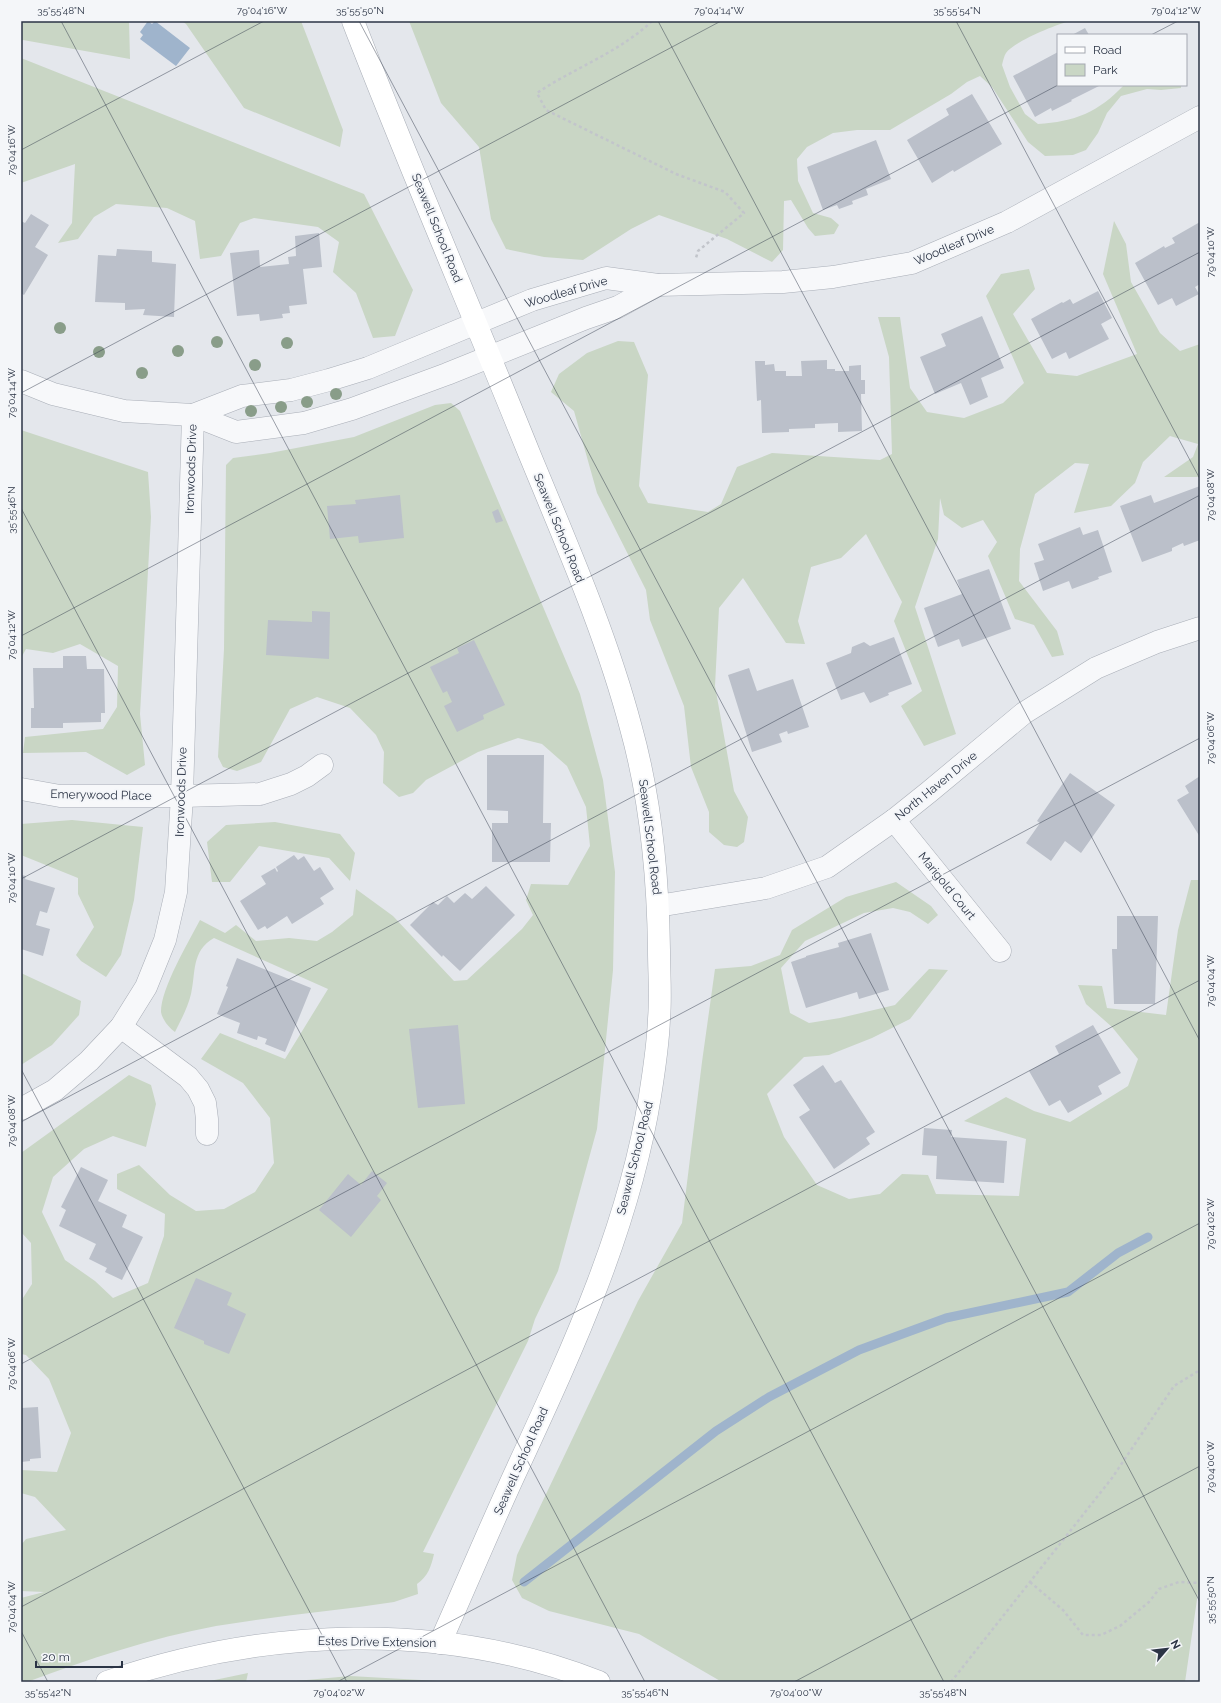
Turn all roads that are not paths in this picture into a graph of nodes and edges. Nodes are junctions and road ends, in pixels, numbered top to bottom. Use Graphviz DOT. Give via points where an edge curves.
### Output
graph roads {
  1 [pos="353,21"];
  2 [pos="1200,118"];
  3 [pos="658,285"];
  4 [pos="477,323"];
  5 [pos="490,356"];
  6 [pos="21,381"];
  7 [pos="193,415"];
  8 [pos="1200,628"];
  9 [pos="322,765"];
  10 [pos="21,789"];
  11 [pos="182,796"];
  12 [pos="894,820"];
  13 [pos="658,906"];
  14 [pos="1000,951"];
  15 [pos="121,1027"];
  16 [pos="21,1109"];
  17 [pos="207,1134"];
  18 [pos="440,1643"];
  19 [pos="107,1682"];
  20 [pos="598,1682"];
  1 -- 4 [label="street, Seawell School Road"];
  2 -- 3 [label="street, Woodleaf Drive" via="1007,222 912,263 833,277 783,282"];
  3 -- 4 [label="street, Woodleaf Drive" via="606,278 532,300"];
  3 -- 5 [label="street, Woodleaf Drive" via="618,307"];
  4 -- 5 [label="street, Seawell School Road"];
  4 -- 7 [label="street, Ironwoods Drive" via="355,372 291,390 242,396"];
  5 -- 7 [label="street, Ironwoods Drive" via="360,407 304,423 236,432"];
  5 -- 13 [label="street, Seawell School Road" via="600,630 619,686 644,781"];
  6 -- 7 [label="street, Ironwoods Drive" via="53,394 124,411"];
  7 -- 11 [label="street, Ironwoods Drive"];
  8 -- 12 [label="street, North Haven Drive" via="1158,642 1096,668 1024,713"];
  9 -- 11 [label="street, Emerywood Place" via="291,784 260,794"];
  10 -- 11 [label="street, Emerywood Place" via="60,796"];
  11 -- 15 [label="street, Ironwoods Drive" via="176,892 165,940 146,987"];
  12 -- 13 [label="street, North Haven Drive" via="827,867 766,888"];
  12 -- 14 [label="street, Marigold Court"];
  13 -- 18 [label="street, Seawell School Road" via="658,1031 650,1099 628,1190 604,1268 572,1350"];
  15 -- 16 [label="street, Ironwoods Drive" via="89,1061 55,1090"];
  15 -- 17 [label="street" via="188,1077 198,1089 205,1103"];
  18 -- 19 [label="street, Estes Drive Extension" via="338,1639 253,1646 175,1661"];
  18 -- 20 [label="street, Estes Drive Extension" via="486,1649 525,1658"];
}
